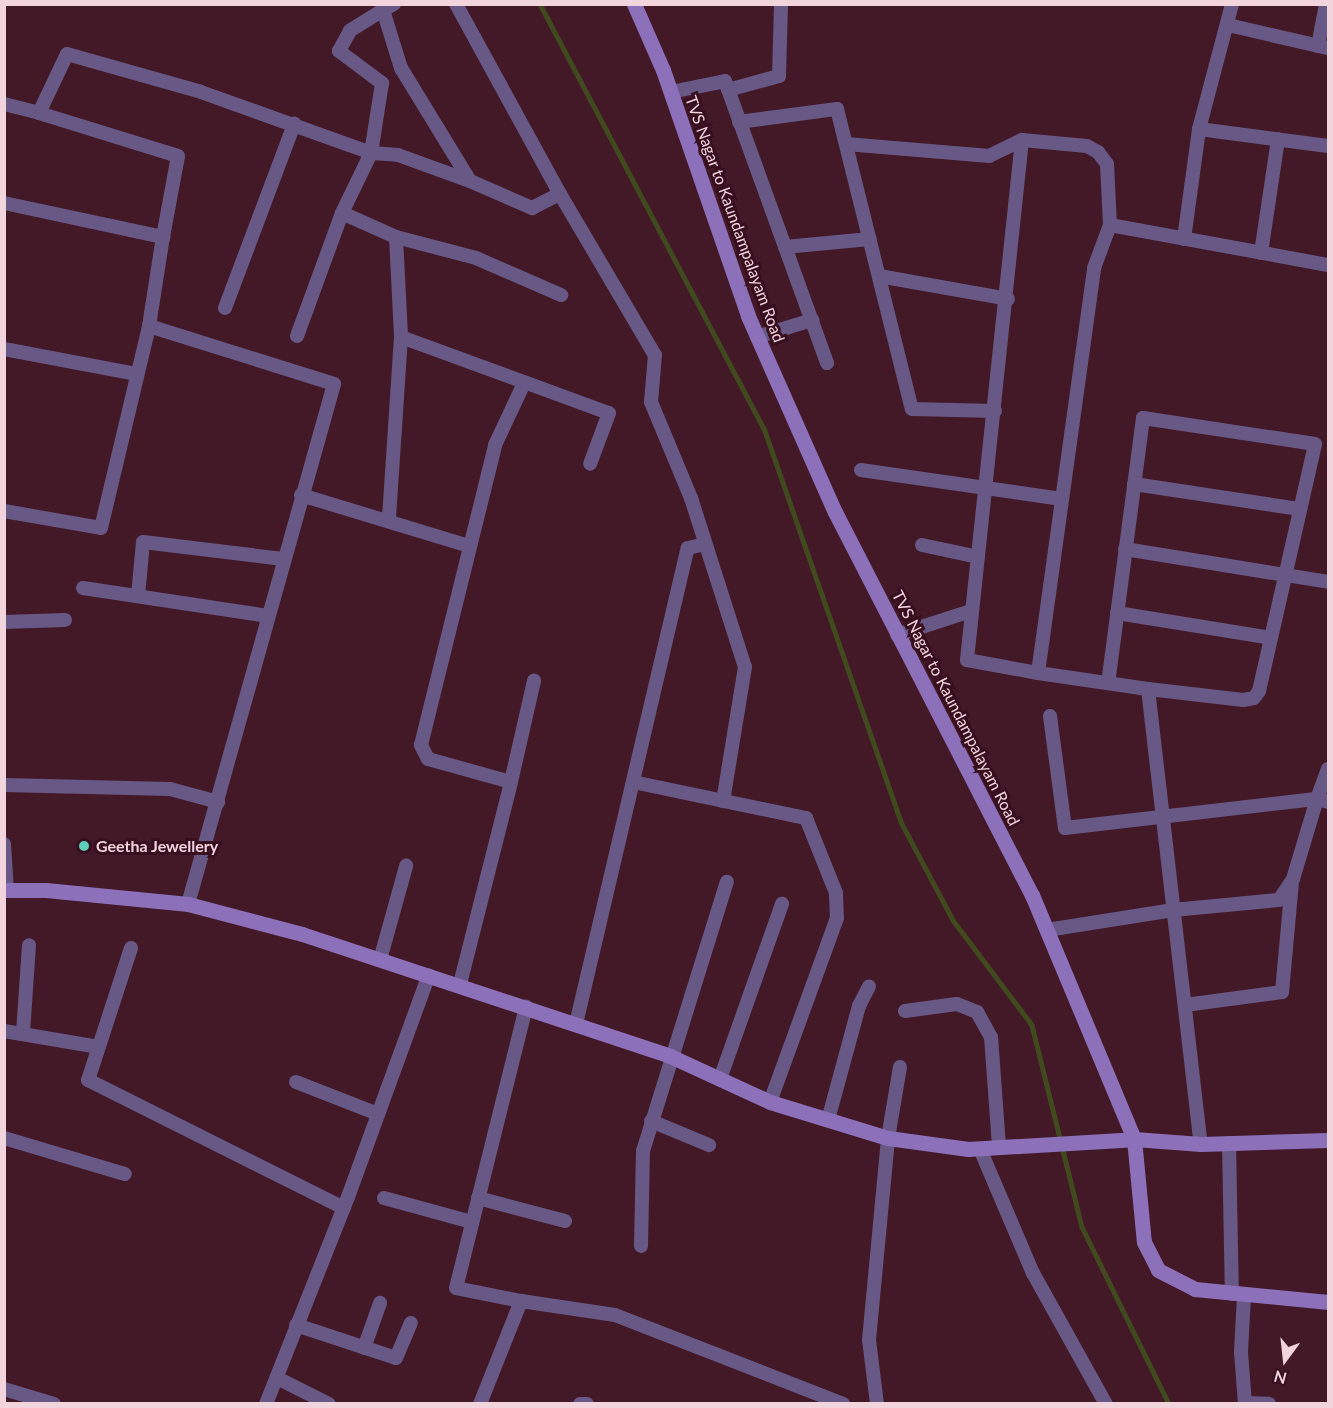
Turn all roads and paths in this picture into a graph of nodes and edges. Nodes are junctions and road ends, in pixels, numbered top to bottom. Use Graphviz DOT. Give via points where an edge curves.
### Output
graph roads {
  1 [pos="456,4"];
  2 [pos="634,4"];
  3 [pos="781,4"];
  4 [pos="1232,4"];
  5 [pos="1326,4"];
  6 [pos="388,7"];
  7 [pos="1228,24"];
  8 [pos="1323,47"];
  9 [pos="728,90"];
  10 [pos="671,92"];
  11 [pos="4,104"];
  12 [pos="39,113"];
  13 [pos="739,122"];
  14 [pos="294,124"];
  15 [pos="1199,129"];
  16 [pos="1278,139"];
  17 [pos="1022,140"];
  18 [pos="846,144"];
  19 [pos="1329,146"];
  20 [pos="371,153"];
  21 [pos="470,181"];
  22 [pos="560,194"];
  23 [pos="4,203"];
  24 [pos="342,213"];
  25 [pos="1110,225"];
  26 [pos="163,237"];
  27 [pos="396,237"];
  28 [pos="870,239"];
  29 [pos="1184,239"];
  30 [pos="785,247"];
  31 [pos="1260,253"];
  32 [pos="1329,265"];
  33 [pos="879,276"];
  34 [pos="561,295"];
  35 [pos="1008,299"];
  36 [pos="225,308"];
  37 [pos="812,321"];
  38 [pos="149,326"];
  39 [pos="297,336"];
  40 [pos="401,337"];
  41 [pos="757,337"];
  42 [pos="4,349"];
  43 [pos="827,363"];
  44 [pos="136,374"];
  45 [pos="524,383"];
  46 [pos="995,411"];
  47 [pos="590,465"];
  48 [pos="861,470"];
  49 [pos="1134,484"];
  50 [pos="987,489"];
  51 [pos="301,495"];
  52 [pos="1062,499"];
  53 [pos="1300,509"];
  54 [pos="4,511"];
  55 [pos="389,520"];
  56 [pos="706,544"];
  57 [pos="922,545"];
  58 [pos="469,546"];
  59 [pos="1125,549"];
  60 [pos="978,557"];
  61 [pos="284,559"];
  62 [pos="1285,575"];
  63 [pos="1329,582"];
  64 [pos="83,588"];
  65 [pos="138,596"];
  66 [pos="971,611"];
  67 [pos="1117,613"];
  68 [pos="267,616"];
  69 [pos="65,620"];
  70 [pos="4,622"];
  71 [pos="897,634"];
  72 [pos="1270,638"];
  73 [pos="1038,673"];
  74 [pos="534,681"];
  75 [pos="1108,683"];
  76 [pos="1148,689"];
  77 [pos="1050,716"];
  78 [pos="1329,769"];
  79 [pos="511,782"];
  80 [pos="633,782"];
  81 [pos="4,785"];
  82 [pos="723,801"];
  83 [pos="1323,801"];
  84 [pos="218,802"];
  85 [pos="1162,814"];
  86 [pos="4,844"];
  87 [pos="406,866"];
  88 [pos="1293,879"];
  89 [pos="727,882"];
  90 [pos="6,890"];
  91 [pos="188,904"];
  92 [pos="782,904"];
  93 [pos="1173,910"];
  94 [pos="1047,930"];
  95 [pos="29,945"];
  96 [pos="131,948"];
  97 [pos="380,960"];
  98 [pos="429,975"];
  99 [pos="460,984"];
  100 [pos="868,986"];
  101 [pos="1185,1005"];
  102 [pos="526,1007"];
  103 [pos="904,1011"];
  104 [pos="576,1024"];
  105 [pos="4,1031"];
  106 [pos="23,1033"];
  107 [pos="99,1047"];
  108 [pos="670,1056"];
  109 [pos="900,1067"];
  110 [pos="720,1079"];
  111 [pos="296,1082"];
  112 [pos="770,1102"];
  113 [pos="378,1114"];
  114 [pos="828,1120"];
  115 [pos="651,1121"];
  116 [pos="4,1138"];
  117 [pos="888,1138"];
  118 [pos="1134,1139"];
  119 [pos="1329,1140"];
  120 [pos="1229,1143"];
  121 [pos="1202,1144"];
  122 [pos="710,1145"];
  123 [pos="999,1147"];
  124 [pos="980,1149"];
  125 [pos="125,1174"];
  126 [pos="384,1198"];
  127 [pos="478,1198"];
  128 [pos="344,1208"];
  129 [pos="565,1221"];
  130 [pos="472,1222"];
  131 [pos="641,1246"];
  132 [pos="1238,1295"];
  133 [pos="521,1301"];
  134 [pos="1329,1302"];
  135 [pos="380,1303"];
  136 [pos="411,1323"];
  137 [pos="296,1325"];
  138 [pos="364,1348"];
  139 [pos="277,1378"];
  140 [pos="4,1389"];
  141 [pos="1245,1403"];
  142 [pos="54,1404"];
  143 [pos="266,1404"];
  144 [pos="329,1404"];
  145 [pos="480,1404"];
  146 [pos="580,1404"];
  147 [pos="586,1404"];
  148 [pos="843,1404"];
  149 [pos="877,1404"];
  150 [pos="1106,1404"];
  151 [pos="1269,1404"];
  1 -- 22 [label="street"];
  2 -- 10 [label="street, TVS Nagar to Kaundampalayam Road"];
  3 -- 9 [label="street" via="779,76"];
  4 -- 7 [label="street"];
  5 -- 8 [label="street"];
  6 -- 20 [label="street" via="350,31 339,51 382,83"];
  6 -- 21 [label="street" via="401,68"];
  7 -- 8 [label="street"];
  7 -- 15 [label="street"];
  9 -- 10 [label="street" via="725,81"];
  9 -- 13 [label="street"];
  10 -- 41 [label="street, TVS Nagar to Kaundampalayam Road"];
  11 -- 12 [label="street"];
  12 -- 14 [label="street" via="67,54 201,92"];
  12 -- 26 [label="street" via="178,156"];
  13 -- 18 [label="street" via="837,110"];
  13 -- 30 [label="street"];
  14 -- 20 [label="street"];
  14 -- 36 [label="street"];
  15 -- 16 [label="street"];
  15 -- 29 [label="street"];
  16 -- 19 [label="street"];
  16 -- 31 [label="street"];
  17 -- 18 [label="street" via="989,156"];
  17 -- 25 [label="street" via="1087,146 1098,152 1110,177"];
  17 -- 35 [label="street"];
  18 -- 28 [label="street"];
  20 -- 21 [label="street" via="398,155"];
  20 -- 24 [label="street"];
  21 -- 22 [label="street" via="532,208"];
  22 -- 56 [label="street" via="655,355 651,402"];
  23 -- 26 [label="street"];
  24 -- 27 [label="street"];
  24 -- 39 [label="street"];
  25 -- 29 [label="street"];
  25 -- 52 [label="street" via="1094,268"];
  26 -- 38 [label="street"];
  27 -- 34 [label="street" via="476,258"];
  27 -- 40 [label="street"];
  28 -- 30 [label="street"];
  28 -- 33 [label="street"];
  29 -- 31 [label="street"];
  30 -- 37 [label="street"];
  31 -- 32 [label="street"];
  33 -- 35 [label="street"];
  33 -- 46 [label="street" via="912,409"];
  35 -- 46 [label="street"];
  37 -- 41 [label="street"];
  37 -- 43 [label="street"];
  38 -- 44 [label="street"];
  38 -- 51 [label="street" via="334,384"];
  40 -- 45 [label="street"];
  40 -- 55 [label="street"];
  41 -- 71 [label="street, TVS Nagar to Kaundampalayam Road" via="835,512"];
  42 -- 44 [label="street"];
  44 -- 54 [label="street" via="101,528"];
  45 -- 47 [label="street" via="609,413"];
  45 -- 58 [label="street" via="495,445"];
  46 -- 50 [label="street"];
  48 -- 50 [label="street"];
  49 -- 53 [label="street"];
  49 -- 53 [label="street" via="1143,418 1315,444"];
  49 -- 59 [label="street"];
  50 -- 52 [label="street"];
  50 -- 60 [label="street"];
  51 -- 55 [label="street"];
  51 -- 61 [label="street"];
  52 -- 73 [label="street"];
  53 -- 62 [label="street"];
  55 -- 58 [label="street"];
  56 -- 80 [label="street" via="688,549"];
  56 -- 82 [label="street" via="745,668"];
  57 -- 60 [label="street"];
  58 -- 79 [label="street" via="421,751 428,759"];
  59 -- 62 [label="street"];
  59 -- 67 [label="street"];
  60 -- 66 [label="street"];
  61 -- 65 [label="street" via="143,542"];
  61 -- 68 [label="street"];
  62 -- 63 [label="street"];
  62 -- 72 [label="street"];
  64 -- 65 [label="street"];
  65 -- 68 [label="street"];
  66 -- 71 [label="street"];
  66 -- 73 [label="street" via="968,660"];
  67 -- 72 [label="street"];
  67 -- 75 [label="street"];
  68 -- 84 [label="street" via="263,649"];
  69 -- 70 [label="street"];
  71 -- 94 [label="street, TVS Nagar to Kaundampalayam Road"];
  72 -- 76 [label="street" via="1259,691 1254,698"];
  73 -- 75 [label="street"];
  74 -- 79 [label="street"];
  75 -- 76 [label="street"];
  76 -- 85 [label="street"];
  77 -- 85 [label="street" via="1065,828"];
  78 -- 83 [label="street"];
  79 -- 99 [label="street"];
  80 -- 82 [label="street"];
  80 -- 104 [label="street"];
  81 -- 84 [label="street" via="170,789"];
  82 -- 112 [label="street" via="806,818 836,893 837,918"];
  83 -- 85 [label="street"];
  83 -- 88 [label="street"];
  84 -- 91 [label="street"];
  85 -- 93 [label="street"];
  86 -- 90 [label="street"];
  87 -- 97 [label="street"];
  88 -- 93 [label="street" via="1279,900"];
  88 -- 101 [label="street" via="1282,992"];
  89 -- 108 [label="street"];
  90 -- 91 [label="street"];
  91 -- 97 [label="street"];
  92 -- 110 [label="street"];
  93 -- 94 [label="street"];
  93 -- 101 [label="street"];
  94 -- 118 [label="street, TVS Nagar to Kaundampalayam Road"];
  95 -- 106 [label="street"];
  96 -- 107 [label="street"];
  97 -- 98 [label="street"];
  98 -- 99 [label="street"];
  98 -- 113 [label="street"];
  99 -- 102 [label="street"];
  100 -- 114 [label="street"];
  101 -- 121 [label="street"];
  102 -- 104 [label="street"];
  102 -- 127 [label="street"];
  103 -- 123 [label="street" via="957,1004 977,1012 991,1037"];
  104 -- 108 [label="street"];
  105 -- 106 [label="street"];
  106 -- 107 [label="street"];
  107 -- 128 [label="street" via="88,1080"];
  108 -- 110 [label="street"];
  108 -- 115 [label="street"];
  109 -- 117 [label="street"];
  110 -- 112 [label="street"];
  111 -- 113 [label="street"];
  112 -- 114 [label="street"];
  113 -- 128 [label="street"];
  114 -- 117 [label="street"];
  115 -- 122 [label="street"];
  115 -- 131 [label="street" via="643,1151"];
  116 -- 125 [label="street"];
  117 -- 124 [label="street"];
  117 -- 149 [label="street" via="869,1340"];
  118 -- 121 [label="street"];
  118 -- 123 [label="street"];
  118 -- 132 [label="street, TVS Nagar to Kaundampalayam Road" via="1144,1242 1158,1270 1195,1289"];
  119 -- 120 [label="street"];
  120 -- 121 [label="street"];
  120 -- 132 [label="street"];
  123 -- 124 [label="street"];
  124 -- 150 [label="street" via="1033,1273"];
  126 -- 130 [label="street"];
  127 -- 129 [label="street"];
  127 -- 130 [label="street"];
  128 -- 137 [label="street"];
  130 -- 133 [label="street" via="456,1288"];
  132 -- 134 [label="street, TVS Nagar to Kaundampalayam Road"];
  132 -- 141 [label="street"];
  133 -- 145 [label="street"];
  133 -- 148 [label="street" via="615,1315"];
  135 -- 138 [label="street"];
  136 -- 138 [label="street" via="396,1359"];
  137 -- 138 [label="street"];
  137 -- 139 [label="street"];
  139 -- 143 [label="street"];
  139 -- 144 [label="street"];
  140 -- 142 [label="street"];
  141 -- 151 [label="street"];
  146 -- 147 [label="street"];
}
